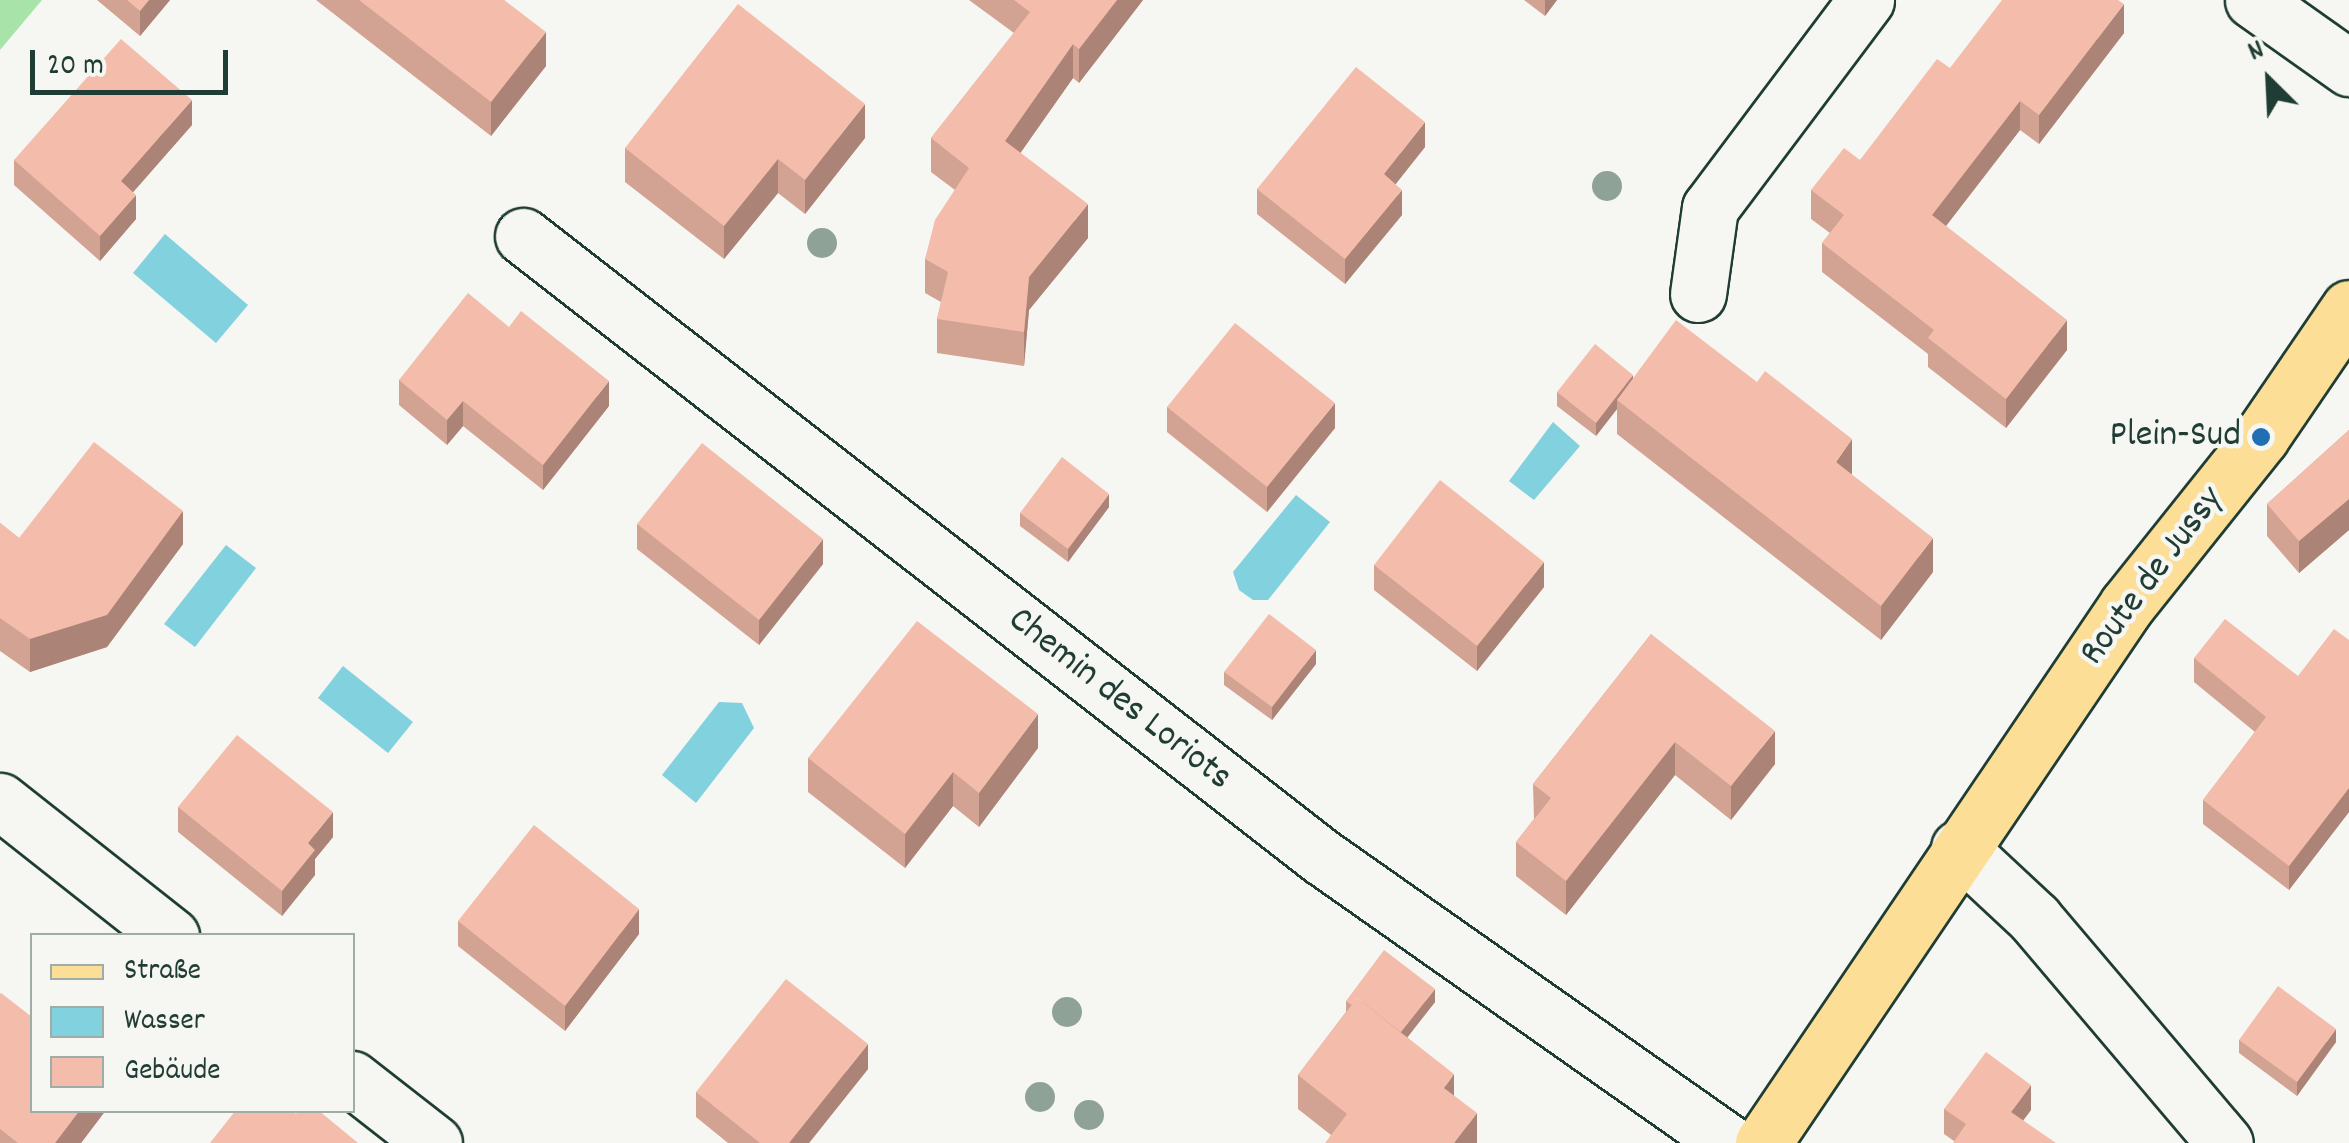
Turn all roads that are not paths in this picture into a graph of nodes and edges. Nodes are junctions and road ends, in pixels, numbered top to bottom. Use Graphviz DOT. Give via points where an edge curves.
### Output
graph roads {
  1 [pos="1866,0"];
  2 [pos="2253,0"];
  3 [pos="2349,68"];
  4 [pos="523,236"];
  5 [pos="1698,294"];
  6 [pos="2349,308"];
  7 [pos="0,801"];
  8 [pos="1959,848"];
  9 [pos="167,933"];
  10 [pos="355,1080"];
  11 [pos="434,1143"];
  12 [pos="1729,1143"];
  13 [pos="1763,1143"];
  14 [pos="2224,1143"];
  1 -- 5 [label="street" via="1710,208"];
  2 -- 3 [label="street"];
  4 -- 12 [label="street, Chemin des Loriots" via="1322,857"];
  6 -- 8 [label="main road, Route de Jussy" via="2260,437 2127,605"];
  7 -- 9 [label="street"];
  8 -- 13 [label="main road, Route de Jussy"];
  8 -- 14 [label="street" via="2034,918"];
  10 -- 11 [label="street"];
}
